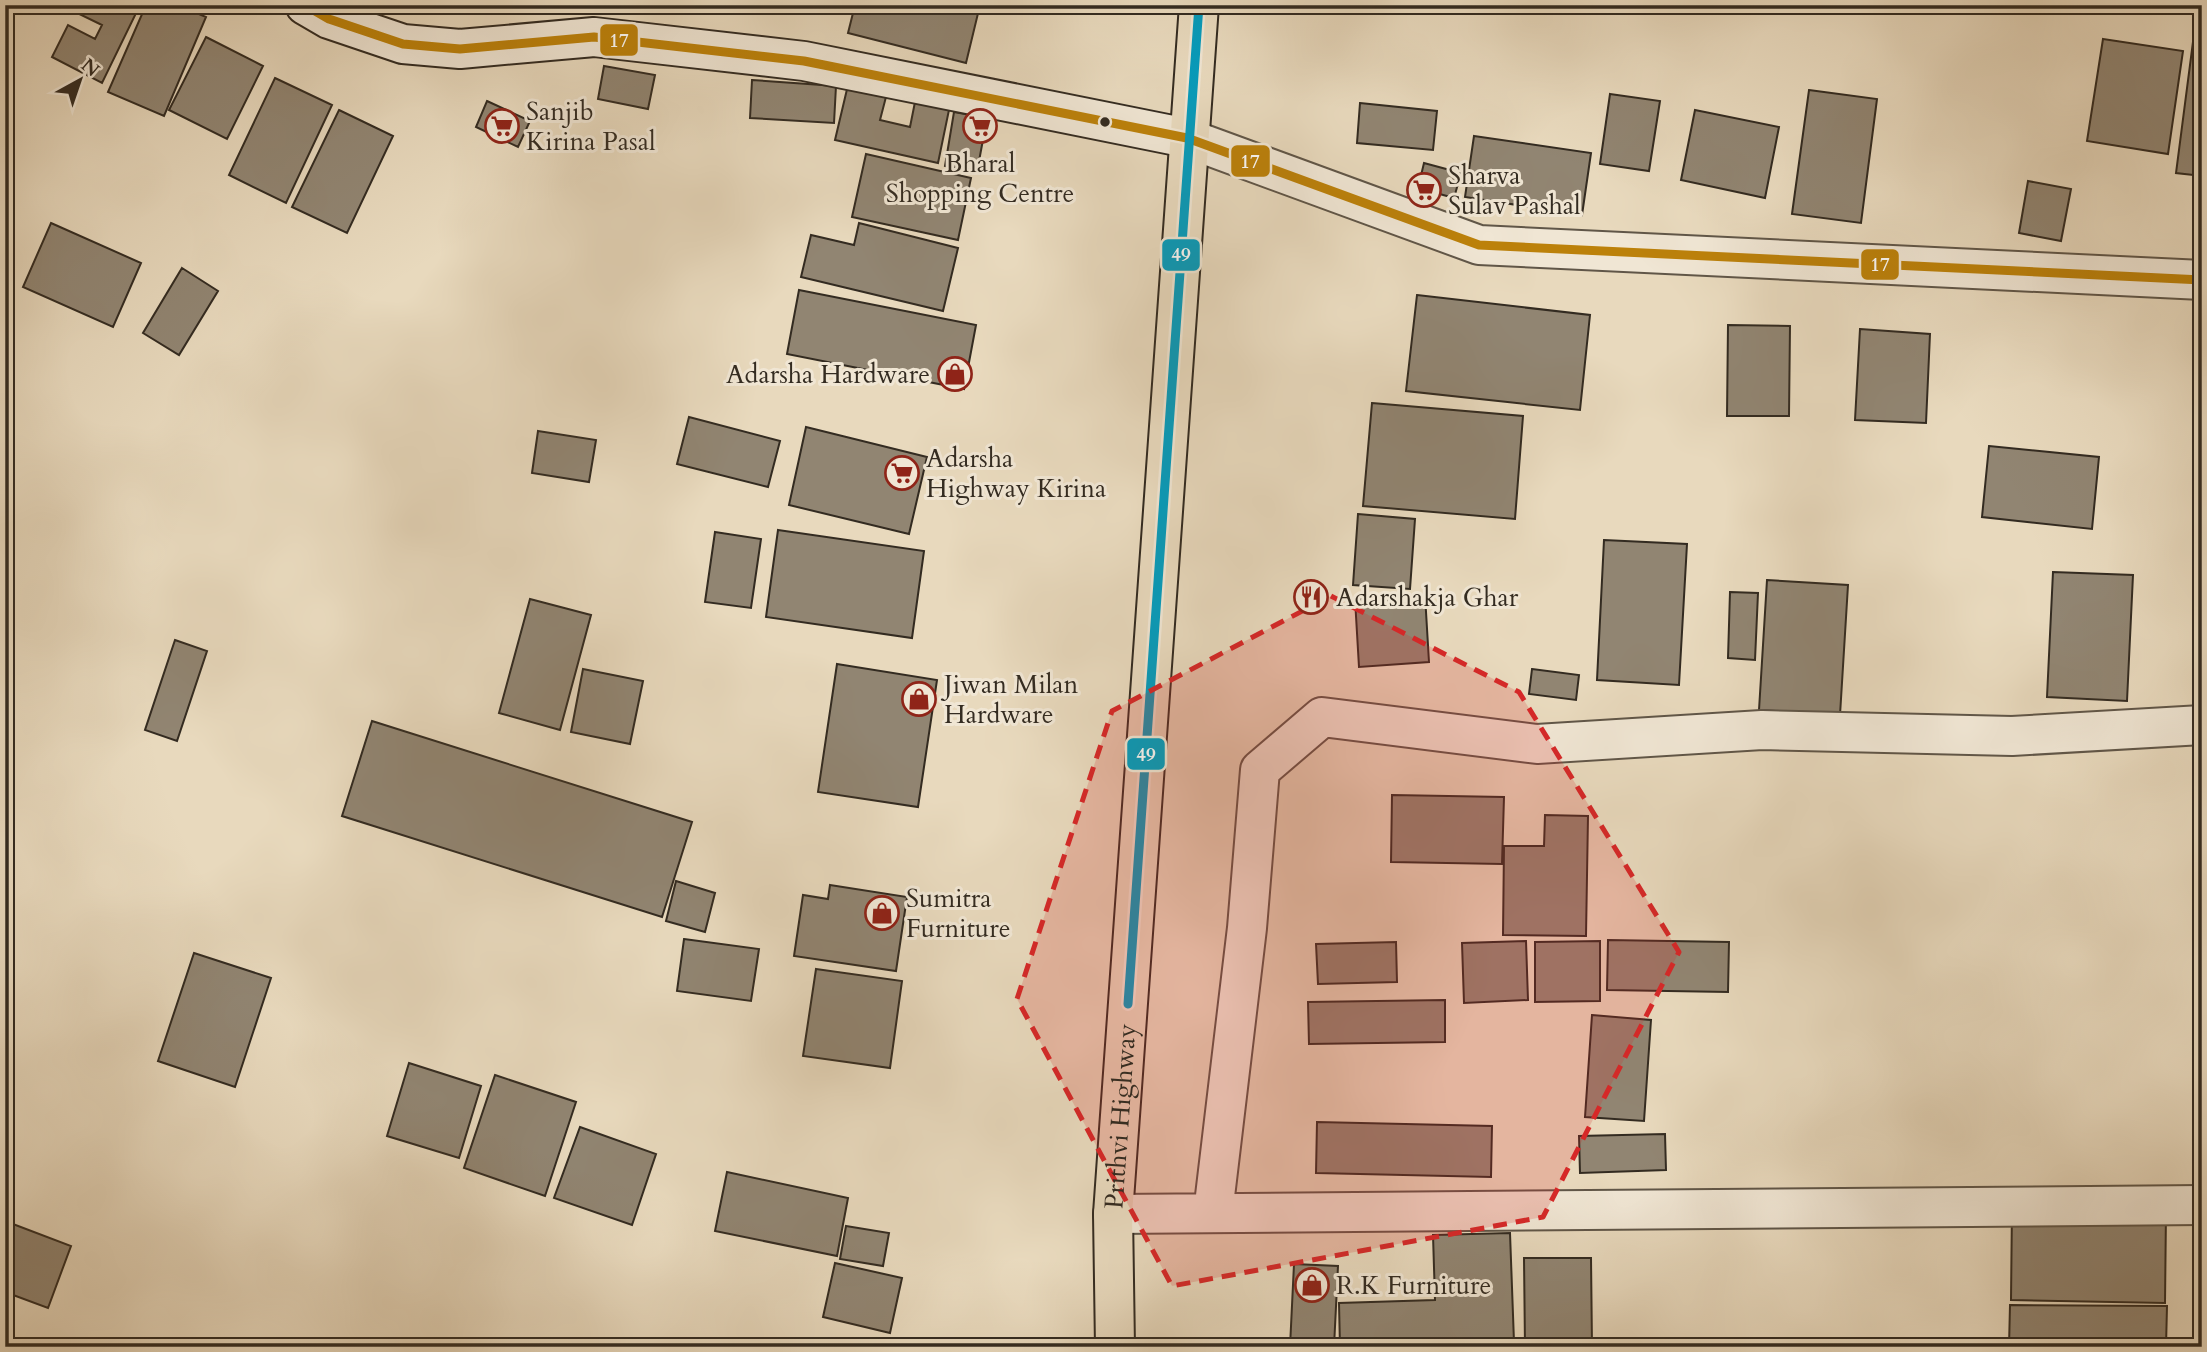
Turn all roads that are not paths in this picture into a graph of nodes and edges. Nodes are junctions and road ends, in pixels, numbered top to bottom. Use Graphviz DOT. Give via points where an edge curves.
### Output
graph roads {
  1 [pos="305,5"];
  2 [pos="1199,5"];
  3 [pos="1187,138"];
  4 [pos="2202,280"];
  5 [pos="2202,725"];
  6 [pos="2202,1205"];
  7 [pos="1213,1213"];
  8 [pos="1113,1214"];
  9 [pos="1115,1347"];
  1 -- 3 [label="street" via="329,19 403,44 460,49 594,37 804,61"];
  2 -- 3 [label="highway, Prithvi Highway"];
  3 -- 4 [label="street" via="1479,245"];
  3 -- 8 [label="highway, Prithvi Highway"];
  5 -- 7 [label="street" via="2012,736 1762,730 1537,744 1322,717 1260,769 1247,928"];
  6 -- 7 [label="street"];
  7 -- 8 [label="street"];
  8 -- 9 [label="highway, Prithvi Highway"];
}
